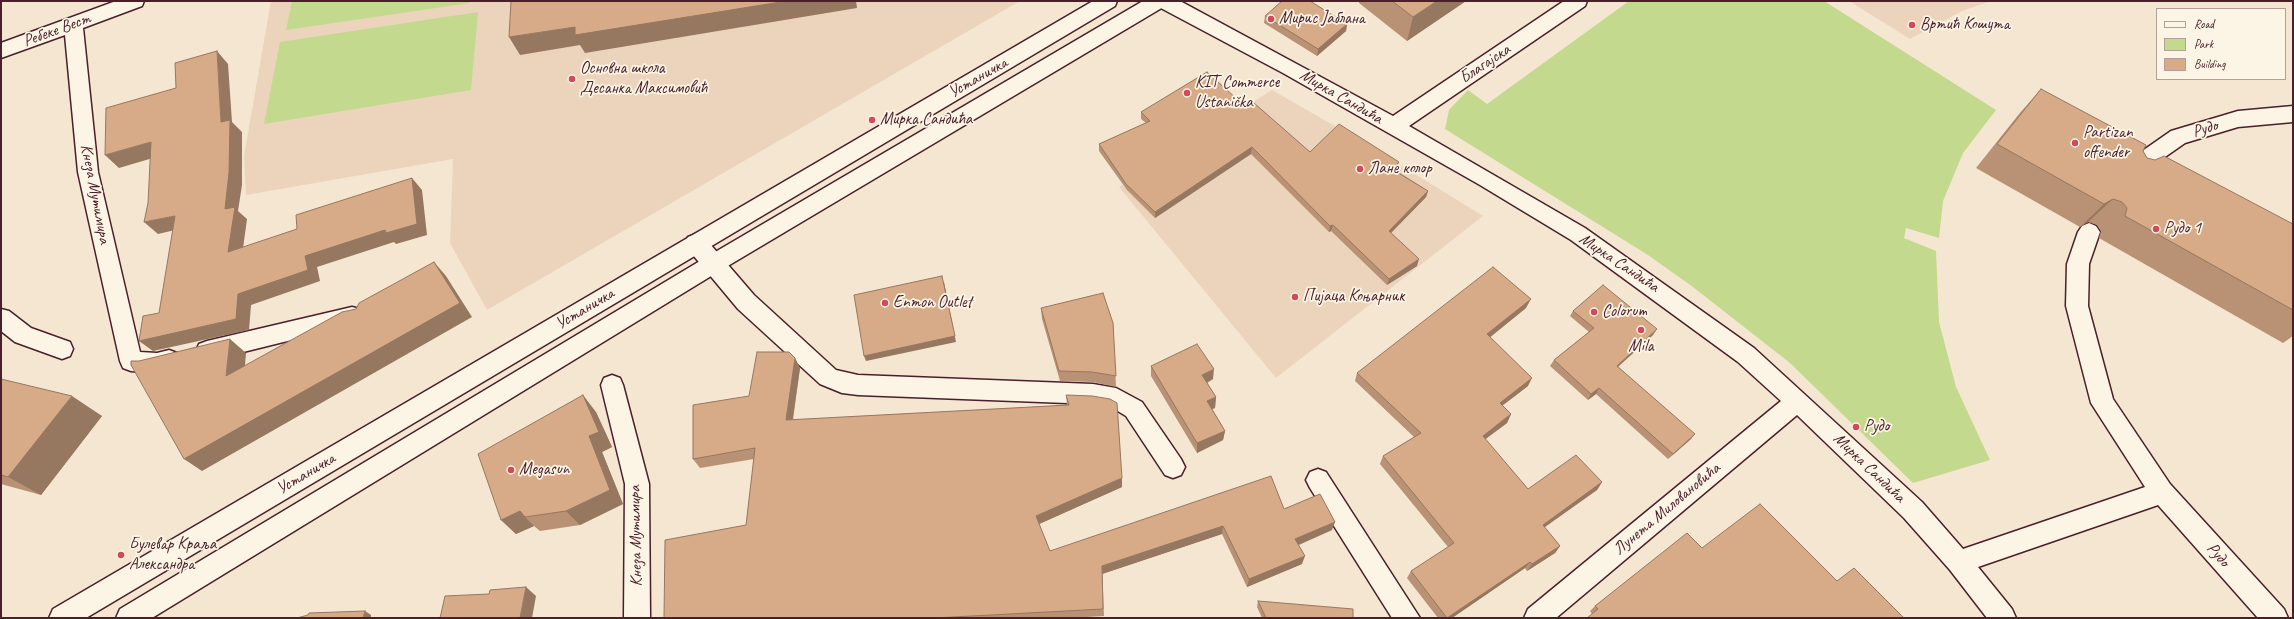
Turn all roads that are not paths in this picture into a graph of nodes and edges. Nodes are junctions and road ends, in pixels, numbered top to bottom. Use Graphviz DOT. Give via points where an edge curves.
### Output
graph roads {
  1 [pos="135,1"];
  2 [pos="1108,1"];
  3 [pos="1158,1"];
  4 [pos="1164,1"];
  5 [pos="1578,1"];
  6 [pos="73,24"];
  7 [pos="1,51"];
  8 [pos="2293,114"];
  9 [pos="1392,127"];
  10 [pos="2129,174"];
  11 [pos="2089,232"];
  12 [pos="696,243"];
  13 [pos="713,264"];
  14 [pos="361,314"];
  15 [pos="1,318"];
  16 [pos="62,349"];
  17 [pos="612,385"];
  18 [pos="1797,401"];
  19 [pos="1173,467"];
  20 [pos="1318,480"];
  21 [pos="2162,492"];
  22 [pos="1959,562"];
  23 [pos="62,618"];
  24 [pos="129,618"];
  25 [pos="637,618"];
  26 [pos="1407,618"];
  27 [pos="1537,618"];
  28 [pos="2003,618"];
  29 [pos="2275,618"];
  1 -- 6 [label="street, Ребеке Вест"];
  2 -- 12 [label="street, Устаничка"];
  3 -- 13 [label="street, Устаничка"];
  4 -- 9 [label="street, Мирка Сандића" via="1290,68"];
  5 -- 9 [label="street, Благајска"];
  6 -- 7 [label="street, Ребеке Вест"];
  6 -- 14 [label="street, Кнеза Мутимира" via="88,172 131,361 157,363"];
  8 -- 10 [label="street, Рудо" via="2238,119 2178,137"];
  9 -- 18 [label="street, Мирка Сандића" via="1487,179 1638,274 1741,351"];
  11 -- 21 [label="street, Рудо" via="2078,264 2077,306 2103,403"];
  12 -- 13 [label="street"];
  12 -- 23 [label="street, Устаничка"];
  13 -- 19 [label="street" via="746,302 828,377 842,383 858,385 1093,394 1116,398 1134,410"];
  13 -- 24 [label="street, Устаничка"];
  15 -- 16 [label="street" via="23,335"];
  17 -- 25 [label="street, Кнеза Мутимира" via="637,484"];
  18 -- 22 [label="street, Мирка Сандића" via="1913,510"];
  18 -- 27 [label="street, Лунета Миловановића"];
  20 -- 26 [label="street"];
  21 -- 22 [label="street"];
  21 -- 29 [label="street, Рудо"];
  22 -- 28 [label="street, Мирка Сандића"];
}
